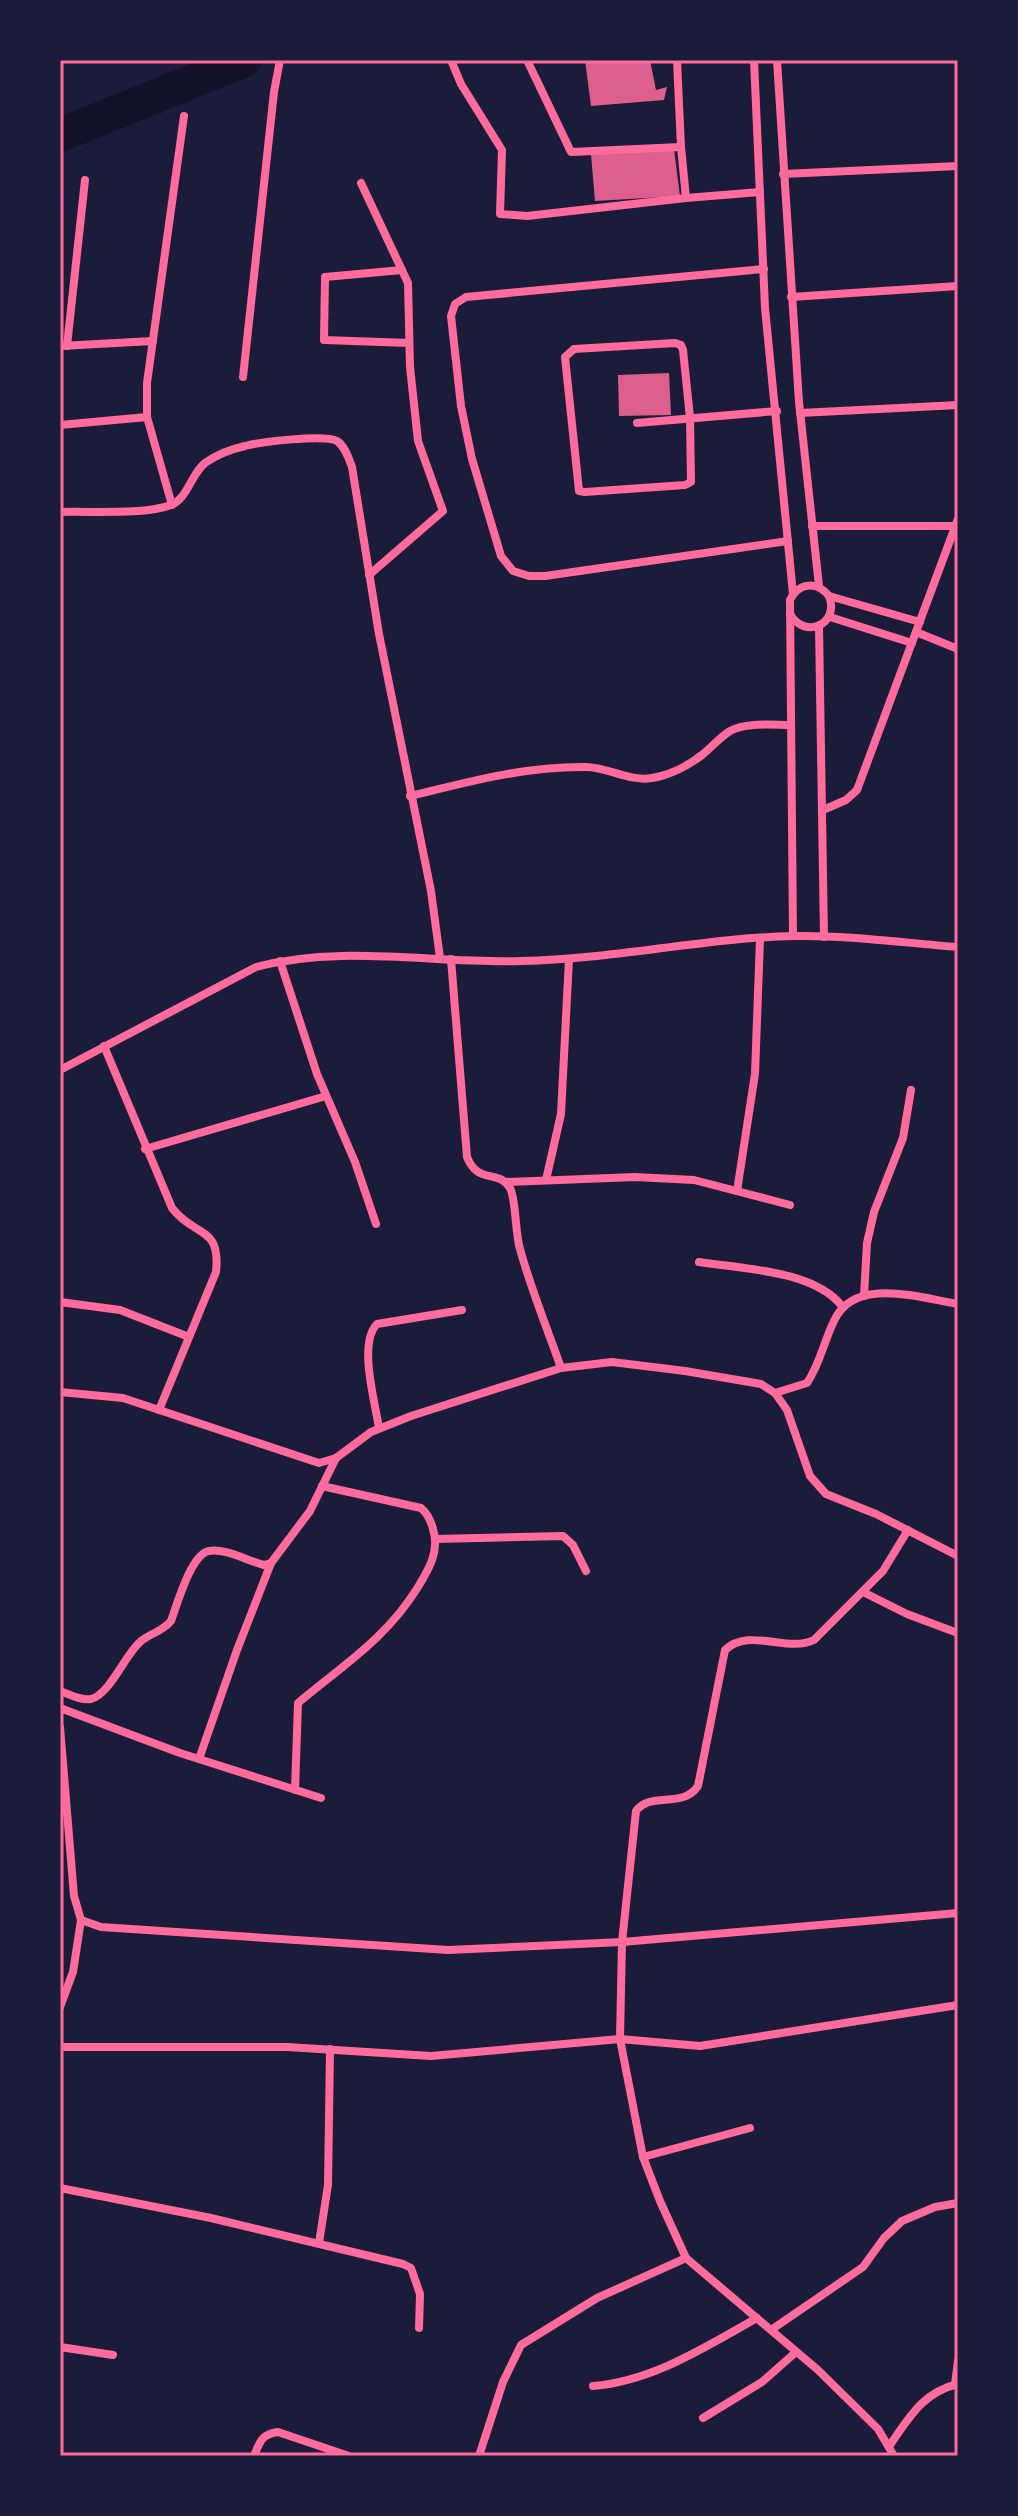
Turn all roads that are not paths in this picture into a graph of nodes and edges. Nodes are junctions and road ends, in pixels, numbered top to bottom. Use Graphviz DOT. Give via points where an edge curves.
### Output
graph roads {
  1 [pos="280,60"];
  2 [pos="451,60"];
  3 [pos="527,60"];
  4 [pos="677,60"];
  5 [pos="754,60"];
  6 [pos="777,60"];
  7 [pos="184,116"];
  8 [pos="681,147"];
  9 [pos="958,166"];
  10 [pos="783,174"];
  11 [pos="85,180"];
  12 [pos="361,183"];
  13 [pos="760,192"];
  14 [pos="686,198"];
  15 [pos="764,269"];
  16 [pos="402,270"];
  17 [pos="958,286"];
  18 [pos="791,297"];
  19 [pos="153,341"];
  20 [pos="409,343"];
  21 [pos="63,346"];
  22 [pos="243,377"];
  23 [pos="958,405"];
  24 [pos="777,411"];
  25 [pos="800,413"];
  26 [pos="147,417"];
  27 [pos="690,418"];
  28 [pos="637,423"];
  29 [pos="60,425"];
  30 [pos="172,505"];
  31 [pos="60,512"];
  32 [pos="957,522"];
  33 [pos="812,526"];
  34 [pos="788,541"];
  35 [pos="369,575"];
  36 [pos="819,586"];
  37 [pos="793,594"];
  38 [pos="829,596"];
  39 [pos="790,613"];
  40 [pos="830,617"];
  41 [pos="920,622"];
  42 [pos="819,626"];
  43 [pos="916,632"];
  44 [pos="912,643"];
  45 [pos="958,649"];
  46 [pos="791,725"];
  47 [pos="410,796"];
  48 [pos="823,810"];
  49 [pos="793,936"];
  50 [pos="824,937"];
  51 [pos="760,939"];
  52 [pos="958,947"];
  53 [pos="440,958"];
  54 [pos="451,959"];
  55 [pos="569,959"];
  56 [pos="280,961"];
  57 [pos="104,1046"];
  58 [pos="60,1070"];
  59 [pos="911,1090"];
  60 [pos="326,1096"];
  61 [pos="145,1149"];
  62 [pos="546,1180"];
  63 [pos="506,1182"];
  64 [pos="737,1191"];
  65 [pos="790,1205"];
  66 [pos="376,1224"];
  67 [pos="699,1262"];
  68 [pos="864,1296"];
  69 [pos="60,1302"];
  70 [pos="958,1304"];
  71 [pos="842,1306"];
  72 [pos="462,1310"];
  73 [pos="189,1337"];
  74 [pos="561,1368"];
  75 [pos="60,1392"];
  76 [pos="775,1393"];
  77 [pos="159,1410"];
  78 [pos="379,1428"];
  79 [pos="336,1458"];
  80 [pos="322,1486"];
  81 [pos="908,1530"];
  82 [pos="435,1539"];
  83 [pos="958,1556"];
  84 [pos="271,1563"];
  85 [pos="586,1571"];
  86 [pos="863,1592"];
  87 [pos="955,1632"];
  88 [pos="60,1691"];
  89 [pos="60,1708"];
  90 [pos="60,1727"];
  91 [pos="199,1759"];
  92 [pos="295,1790"];
  93 [pos="321,1798"];
  94 [pos="64,1823"];
  95 [pos="958,1913"];
  96 [pos="81,1920"];
  97 [pos="622,1942"];
  98 [pos="958,2005"];
  99 [pos="60,2007"];
  100 [pos="620,2039"];
  101 [pos="60,2047"];
  102 [pos="330,2049"];
  103 [pos="750,2128"];
  104 [pos="643,2157"];
  105 [pos="60,2188"];
  106 [pos="958,2203"];
  107 [pos="319,2243"];
  108 [pos="686,2258"];
  109 [pos="757,2318"];
  110 [pos="419,2328"];
  111 [pos="771,2330"];
  112 [pos="60,2347"];
  113 [pos="796,2352"];
  114 [pos="113,2355"];
  115 [pos="958,2361"];
  116 [pos="956,2384"];
  117 [pos="593,2386"];
  118 [pos="703,2418"];
  119 [pos="890,2445"];
  120 [pos="254,2456"];
  121 [pos="349,2456"];
  122 [pos="479,2456"];
  123 [pos="894,2456"];
  1 -- 22 [label="street"];
  2 -- 14 [label="street" via="502,150 500,214 527,216"];
  3 -- 8 [label="street" via="571,152"];
  4 -- 8 [label="street"];
  5 -- 13 [label="street"];
  6 -- 10 [label="street"];
  7 -- 19 [label="street"];
  8 -- 14 [label="street"];
  9 -- 10 [label="street"];
  10 -- 18 [label="street"];
  11 -- 21 [label="street"];
  12 -- 16 [label="street"];
  13 -- 14 [label="street"];
  13 -- 15 [label="street"];
  15 -- 24 [label="street"];
  15 -- 34 [label="street" via="466,297 455,304 452,335 472,459 501,556 513,571 545,576"];
  16 -- 20 [label="street" via="408,283"];
  16 -- 20 [label="street" via="325,277 324,340"];
  17 -- 18 [label="street"];
  18 -- 25 [label="street"];
  19 -- 21 [label="street"];
  19 -- 26 [label="street"];
  20 -- 35 [label="street" via="418,441 443,511"];
  23 -- 25 [label="street"];
  24 -- 27 [label="street"];
  24 -- 34 [label="street"];
  25 -- 33 [label="street"];
  26 -- 29 [label="street"];
  26 -- 30 [label="street"];
  27 -- 27 [label="street" via="681,345 574,349 565,357 579,491 691,482"];
  27 -- 28 [label="street"];
  30 -- 31 [label="street"];
  30 -- 35 [label="street" via="205,463 228,451 322,438 337,441 352,467"];
  32 -- 33 [label="street"];
  32 -- 41 [label="street"];
  33 -- 36 [label="street"];
  34 -- 37 [label="street"];
  35 -- 47 [label="street"];
  36 -- 37 [label="street" via="805,586"];
  36 -- 38 [label="street"];
  37 -- 39 [label="street"];
  38 -- 40 [label="street"];
  38 -- 41 [label="street"];
  39 -- 42 [label="street" via="805,627"];
  39 -- 46 [label="street"];
  40 -- 42 [label="street"];
  40 -- 44 [label="street"];
  41 -- 43 [label="street"];
  42 -- 48 [label="street"];
  43 -- 44 [label="street"];
  43 -- 45 [label="street"];
  44 -- 48 [label="street" via="857,790"];
  46 -- 47 [label="street" via="731,730 699,757 649,779 590,767 549,769 507,772"];
  46 -- 49 [label="street"];
  47 -- 53 [label="street"];
  48 -- 50 [label="street"];
  49 -- 50 [label="street"];
  49 -- 51 [label="street"];
  50 -- 52 [label="street"];
  51 -- 55 [label="street"];
  51 -- 64 [label="street" via="755,1074"];
  53 -- 54 [label="street"];
  53 -- 56 [label="street"];
  54 -- 55 [label="street"];
  54 -- 63 [label="street" via="467,1157 480,1174"];
  55 -- 62 [label="street" via="561,1114"];
  56 -- 57 [label="street" via="256,967"];
  56 -- 60 [label="street"];
  57 -- 58 [label="street"];
  57 -- 61 [label="street"];
  59 -- 68 [label="street" via="903,1138 874,1212"];
  60 -- 61 [label="street"];
  60 -- 66 [label="street"];
  61 -- 73 [label="street" via="172,1208 216,1244 216,1272"];
  62 -- 63 [label="street"];
  62 -- 64 [label="street" via="664,1178"];
  63 -- 74 [label="street" via="512,1191 520,1251"];
  64 -- 65 [label="street"];
  67 -- 71 [label="street" via="805,1282 833,1295"];
  68 -- 70 [label="street" via="880,1293"];
  68 -- 71 [label="street"];
  69 -- 73 [label="street" via="120,1310"];
  71 -- 76 [label="street" via="807,1383"];
  72 -- 78 [label="street" via="377,1324 370,1331 367,1342"];
  73 -- 77 [label="street"];
  74 -- 76 [label="street" via="612,1362 761,1384"];
  74 -- 78 [label="street"];
  75 -- 77 [label="street" via="123,1398"];
  76 -- 81 [label="street" via="787,1410 810,1476 826,1494"];
  77 -- 79 [label="street" via="319,1463"];
  78 -- 79 [label="street"];
  79 -- 80 [label="street"];
  80 -- 82 [label="street" via="421,1508"];
  80 -- 84 [label="street"];
  81 -- 83 [label="street"];
  81 -- 86 [label="street"];
  82 -- 85 [label="street" via="563,1536"];
  82 -- 92 [label="street" via="432,1562 404,1610 346,1667 298,1703"];
  84 -- 88 [label="street" via="222,1552 200,1555 171,1621 138,1643 101,1693 83,1699"];
  84 -- 91 [label="street"];
  86 -- 87 [label="street"];
  86 -- 97 [label="street" via="804,1645 743,1640 725,1650 698,1786 680,1799 650,1802 636,1811"];
  89 -- 91 [label="street"];
  90 -- 94 [label="street"];
  91 -- 92 [label="street"];
  92 -- 93 [label="street"];
  94 -- 96 [label="street"];
  95 -- 97 [label="street"];
  96 -- 97 [label="street" via="101,1927 448,1950"];
  96 -- 99 [label="street" via="73,1972"];
  97 -- 100 [label="street"];
  98 -- 100 [label="street" via="716,2045"];
  100 -- 102 [label="street" via="431,2056"];
  100 -- 104 [label="street"];
  101 -- 102 [label="street"];
  102 -- 107 [label="street" via="328,2185"];
  103 -- 104 [label="street"];
  104 -- 108 [label="street"];
  105 -- 107 [label="street"];
  106 -- 111 [label="street" via="902,2221 863,2267"];
  107 -- 110 [label="street" via="411,2268 420,2294"];
  108 -- 109 [label="street"];
  108 -- 122 [label="street" via="597,2298 521,2345"];
  109 -- 111 [label="street"];
  109 -- 117 [label="street" via="650,2374"];
  111 -- 113 [label="street"];
  112 -- 114 [label="street"];
  113 -- 118 [label="street" via="762,2382"];
  113 -- 119 [label="street"];
  115 -- 116 [label="street"];
  116 -- 119 [label="street" via="918,2404"];
  119 -- 123 [label="street"];
  120 -- 121 [label="street" via="260,2439 278,2432"];
}
